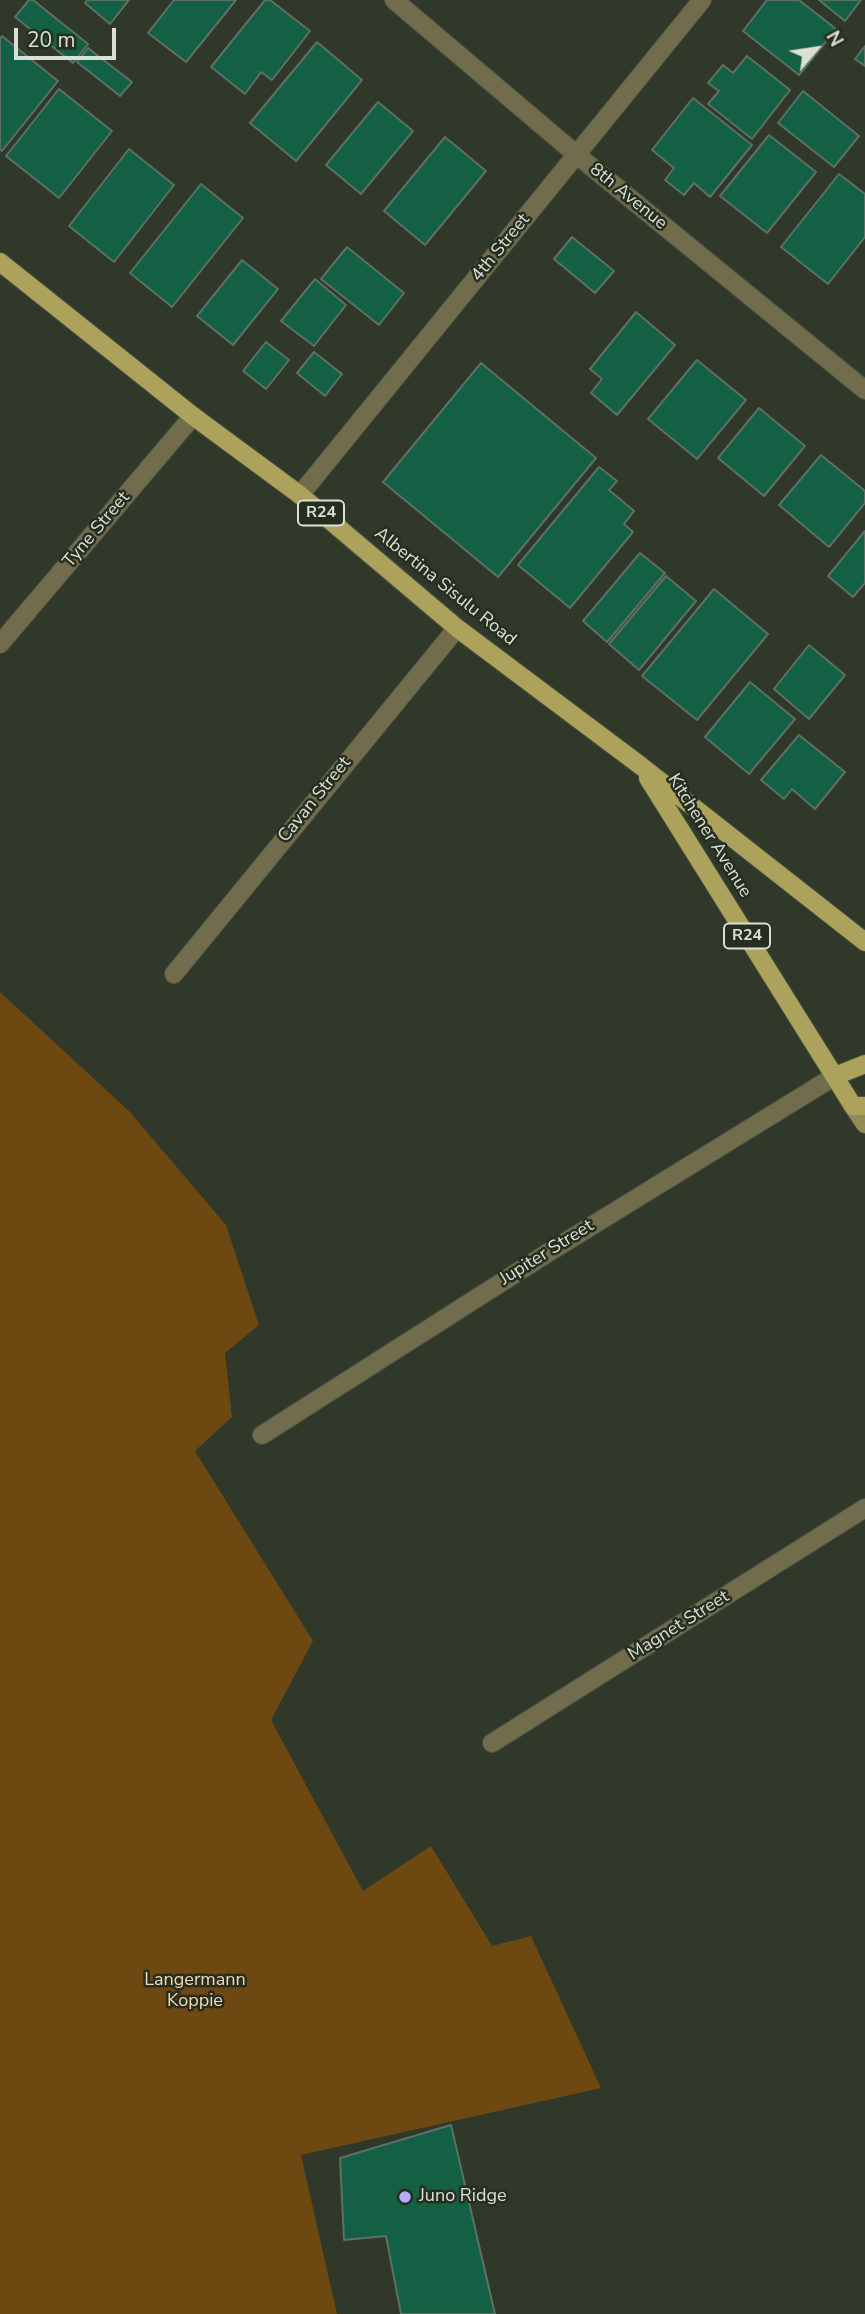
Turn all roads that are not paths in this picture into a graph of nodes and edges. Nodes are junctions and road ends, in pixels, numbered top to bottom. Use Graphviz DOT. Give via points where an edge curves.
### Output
graph roads {
  1 [pos="394,0"];
  2 [pos="702,0"];
  3 [pos="577,155"];
  4 [pos="0,262"];
  5 [pos="865,390"];
  6 [pos="193,416"];
  7 [pos="300,495"];
  8 [pos="457,628"];
  9 [pos="0,644"];
  10 [pos="641,766"];
  11 [pos="865,942"];
  12 [pos="174,974"];
  13 [pos="865,1064"];
  14 [pos="835,1076"];
  15 [pos="859,1106"];
  16 [pos="865,1124"];
  17 [pos="262,1435"];
  18 [pos="865,1508"];
  19 [pos="492,1743"];
  1 -- 3 [label="street, 8th Avenue"];
  2 -- 3 [label="street, 4th Street"];
  3 -- 5 [label="street, 8th Avenue"];
  3 -- 7 [label="street, 4th Street"];
  4 -- 6 [label="main road, Albertina Sisulu Road / R24"];
  6 -- 7 [label="main road, Albertina Sisulu Road / R24"];
  6 -- 9 [label="street, Tyne Street"];
  7 -- 8 [label="main road, Albertina Sisulu Road / R24"];
  8 -- 10 [label="main road, Albertina Sisulu Road / R24"];
  8 -- 12 [label="street, Cavan Street"];
  10 -- 11 [label="main road, Albertina Sisulu Road / R24"];
  10 -- 14 [label="main road, Kitchener Avenue / R24"];
  13 -- 14 [label="main road"];
  14 -- 15 [label="main road, Kitchener Avenue / R24"];
  14 -- 17 [label="street, Jupiter Street"];
  15 -- 16 [label="main road, Kitchener Avenue"];
  18 -- 19 [label="street, Magnet Street"];
}
